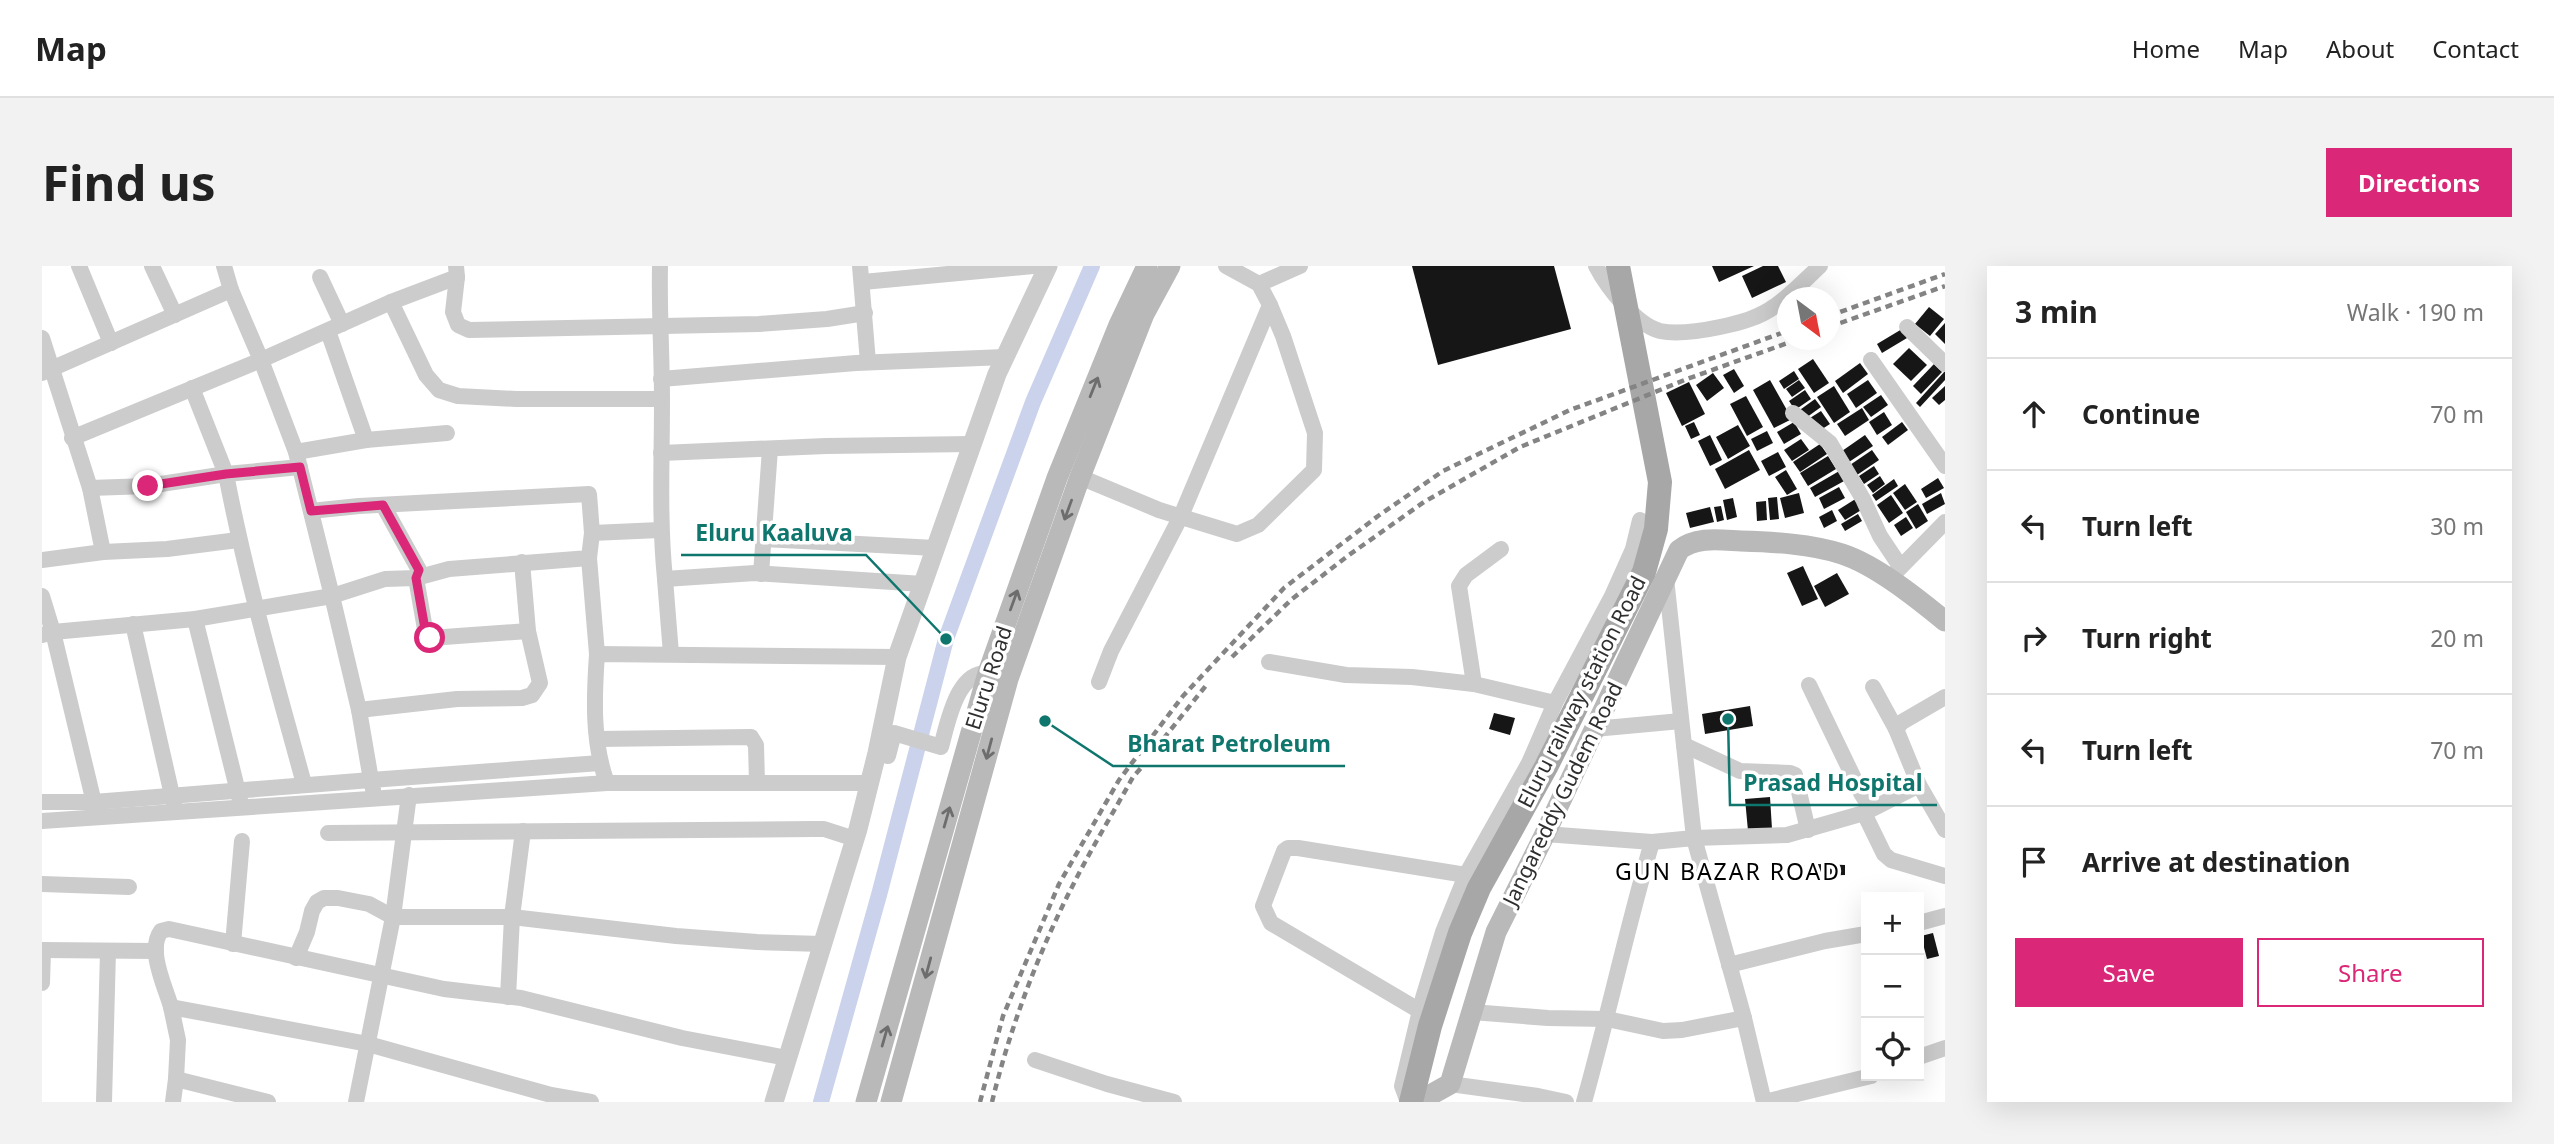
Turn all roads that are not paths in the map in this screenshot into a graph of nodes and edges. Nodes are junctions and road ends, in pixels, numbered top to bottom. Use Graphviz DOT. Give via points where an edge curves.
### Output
graph roads {
  1 [pos="79,266"];
  2 [pos="152,266"];
  3 [pos="224,266"];
  4 [pos="660,266"];
  5 [pos="1032,266"];
  6 [pos="1048,266"];
  7 [pos="1147,266"];
  8 [pos="1170,266"];
  9 [pos="1226,266"];
  10 [pos="1300,266"];
  11 [pos="1596,266"];
  12 [pos="1618,266"];
  13 [pos="1820,266"];
  14 [pos="456,272"];
  15 [pos="862,274"];
  16 [pos="320,277"];
  17 [pos="1259,284"];
  18 [pos="231,290"];
  19 [pos="391,302"];
  20 [pos="1270,305"];
  21 [pos="1625,306"];
  22 [pos="865,313"];
  23 [pos="175,315"];
  24 [pos="659,326"];
  25 [pos="335,327"];
  26 [pos="1907,327"];
  27 [pos="42,338"];
  28 [pos="111,343"];
  29 [pos="1005,357"];
  30 [pos="261,360"];
  31 [pos="1871,360"];
  32 [pos="868,362"];
  33 [pos="1945,364"];
  34 [pos="47,371"];
  35 [pos="661,379"];
  36 [pos="192,388"];
  37 [pos="662,400"];
  38 [pos="1793,413"];
  39 [pos="447,433"];
  40 [pos="72,438"];
  41 [pos="366,440"];
  42 [pos="972,444"];
  43 [pos="770,449"];
  44 [pos="661,453"];
  45 [pos="298,460"];
  46 [pos="1945,466"];
  47 [pos="226,474"];
  48 [pos="1080,477"];
  49 [pos="90,488"];
  50 [pos="383,505"];
  51 [pos="311,511"];
  52 [pos="1181,516"];
  53 [pos="1640,520"];
  54 [pos="1945,522"];
  55 [pos="660,530"];
  56 [pos="592,533"];
  57 [pos="764,539"];
  58 [pos="239,540"];
  59 [pos="935,548"];
  60 [pos="1500,548"];
  61 [pos="103,552"];
  62 [pos="589,558"];
  63 [pos="42,560"];
  64 [pos="522,562"];
  65 [pos="1895,573"];
  66 [pos="761,574"];
  67 [pos="416,578"];
  68 [pos="665,579"];
  69 [pos="1666,579"];
  70 [pos="923,584"];
  71 [pos="42,596"];
  72 [pos="332,596"];
  73 [pos="256,608"];
  74 [pos="195,619"];
  75 [pos="1945,621"];
  76 [pos="134,624"];
  77 [pos="528,631"];
  78 [pos="47,633"];
  79 [pos="597,654"];
  80 [pos="671,654"];
  81 [pos="897,657"];
  82 [pos="1269,662"];
  83 [pos="998,676"];
  84 [pos="1099,682"];
  85 [pos="1474,684"];
  86 [pos="1809,685"];
  87 [pos="1873,687"];
  88 [pos="1945,697"];
  89 [pos="1555,703"];
  90 [pos="359,710"];
  91 [pos="1681,721"];
  92 [pos="1594,729"];
  93 [pos="1896,729"];
  94 [pos="598,739"];
  95 [pos="1684,746"];
  96 [pos="883,755"];
  97 [pos="600,763"];
  98 [pos="371,780"];
  99 [pos="607,783"];
  100 [pos="757,783"];
  101 [pos="869,783"];
  102 [pos="304,784"];
  103 [pos="1919,785"];
  104 [pos="238,790"];
  105 [pos="172,796"];
  106 [pos="375,798"];
  107 [pos="408,800"];
  108 [pos="42,802"];
  109 [pos="94,802"];
  110 [pos="241,809"];
  111 [pos="1867,811"];
  112 [pos="175,813"];
  113 [pos="97,818"];
  114 [pos="42,821"];
  115 [pos="406,827"];
  116 [pos="1808,830"];
  117 [pos="1945,830"];
  118 [pos="523,831"];
  119 [pos="328,833"];
  120 [pos="857,834"];
  121 [pos="1545,834"];
  122 [pos="1694,838"];
  123 [pos="242,841"];
  124 [pos="1652,842"];
  125 [pos="1466,875"];
  126 [pos="1945,876"];
  127 [pos="42,884"];
  128 [pos="129,887"];
  129 [pos="1945,916"];
  130 [pos="512,917"];
  131 [pos="393,918"];
  132 [pos="1924,922"];
  133 [pos="1861,935"];
  134 [pos="233,944"];
  135 [pos="822,944"];
  136 [pos="43,950"];
  137 [pos="108,951"];
  138 [pos="156,951"];
  139 [pos="296,958"];
  140 [pos="1729,965"];
  141 [pos="381,974"];
  142 [pos="42,983"];
  143 [pos="508,997"];
  144 [pos="171,1007"];
  145 [pos="1420,1010"];
  146 [pos="1472,1012"];
  147 [pos="1744,1018"];
  148 [pos="1607,1019"];
  149 [pos="368,1044"];
  150 [pos="1945,1048"];
  151 [pos="1924,1055"];
  152 [pos="787,1058"];
  153 [pos="1035,1060"];
  154 [pos="1861,1078"];
  155 [pos="176,1079"];
  156 [pos="1450,1084"];
  157 [pos="1534,1099"];
  158 [pos="104,1102"];
  159 [pos="173,1102"];
  160 [pos="268,1102"];
  161 [pos="356,1102"];
  162 [pos="592,1102"];
  163 [pos="774,1102"];
  164 [pos="866,1102"];
  165 [pos="891,1102"];
  166 [pos="1174,1102"];
  167 [pos="1409,1102"];
  168 [pos="1418,1102"];
  169 [pos="1566,1102"];
  170 [pos="1584,1102"];
  171 [pos="1764,1102"];
  1 -- 28 [label="street"];
  2 -- 23 [label="street"];
  3 -- 18 [label="street"];
  4 -- 24 [label="street"];
  5 -- 15 [label="street"];
  6 -- 29 [label="street"];
  83 -- 7 [label="main road, Eluru Road, one-way" via="1057,478"];
  8 -- 48 [label="main road, Eluru Road" via="1144,314"];
  9 -- 17 [label="street"];
  10 -- 17 [label="street"];
  11 -- 21 [label="street"];
  12 -- 21 [label="main road, Eluru railway station Road"];
  13 -- 21 [label="street" via="1764,314 1712,329 1660,331"];
  14 -- 19 [label="street"];
  14 -- 24 [label="street" via="453,312 458,324 469,330"];
  15 -- 22 [label="street"];
  16 -- 25 [label="street"];
  17 -- 20 [label="street"];
  18 -- 23 [label="street"];
  18 -- 30 [label="street"];
  19 -- 25 [label="street"];
  19 -- 37 [label="street" via="426,375 439,390 458,396 516,399"];
  20 -- 52 [label="street"];
  20 -- 52 [label="street" via="1315,433 1314,470 1247,531 1237,534"];
  21 -- 167 [label="main road, Eluru railway station Road" via="1660,482 1656,529 1644,572 1479,888 1460,933"];
  22 -- 24 [label="street" via="827,319"];
  22 -- 32 [label="street"];
  23 -- 28 [label="street"];
  24 -- 35 [label="street"];
  25 -- 30 [label="street"];
  25 -- 41 [label="street"];
  26 -- 33 [label="street"];
  27 -- 34 [label="street"];
  28 -- 34 [label="street"];
  29 -- 32 [label="street"];
  29 -- 42 [label="street"];
  30 -- 36 [label="street"];
  30 -- 45 [label="street"];
  31 -- 46 [label="street"];
  32 -- 35 [label="street"];
  34 -- 40 [label="street"];
  35 -- 37 [label="street"];
  36 -- 40 [label="street"];
  36 -- 47 [label="street"];
  37 -- 44 [label="street"];
  38 -- 65 [label="street" via="1830,443 1863,499"];
  39 -- 41 [label="street"];
  40 -- 49 [label="street"];
  41 -- 45 [label="street"];
  42 -- 43 [label="street"];
  42 -- 59 [label="street"];
  43 -- 44 [label="street"];
  43 -- 57 [label="street"];
  44 -- 55 [label="street"];
  45 -- 47 [label="street"];
  45 -- 51 [label="street"];
  47 -- 49 [label="street" via="148,486"];
  47 -- 58 [label="street"];
  48 -- 52 [label="street"];
  48 -- 83 [label="main road, Eluru Road, one-way"];
  49 -- 61 [label="street"];
  50 -- 51 [label="street"];
  50 -- 56 [label="street" via="589,494"];
  50 -- 67 [label="street" via="419,570"];
  51 -- 72 [label="street"];
  52 -- 84 [label="street"];
  53 -- 89 [label="street" via="1612,596"];
  54 -- 65 [label="street"];
  55 -- 56 [label="street"];
  55 -- 68 [label="street"];
  56 -- 62 [label="street"];
  57 -- 59 [label="street"];
  57 -- 66 [label="street"];
  58 -- 61 [label="street"];
  58 -- 73 [label="street"];
  59 -- 70 [label="street"];
  60 -- 85 [label="street" via="1459,586"];
  61 -- 63 [label="street"];
  62 -- 64 [label="street"];
  62 -- 79 [label="street"];
  64 -- 67 [label="street" via="449,569"];
  64 -- 77 [label="street"];
  65 -- 69 [label="main road, Jangareddy Gudem Road" via="1825,550 1715,540 1693,541 1679,550"];
  65 -- 75 [label="main road, Jangareddy Gudem Road"];
  66 -- 68 [label="street"];
  66 -- 70 [label="street"];
  67 -- 72 [label="street" via="385,579"];
  67 -- 77 [label="street" via="430,638"];
  68 -- 80 [label="street"];
  69 -- 91 [label="street"];
  69 -- 92 [label="main road, Jangareddy Gudem Road"];
  70 -- 81 [label="street"];
  71 -- 78 [label="street"];
  72 -- 73 [label="street"];
  72 -- 90 [label="street"];
  73 -- 74 [label="street"];
  73 -- 102 [label="street"];
  74 -- 76 [label="street"];
  74 -- 104 [label="street"];
  76 -- 78 [label="street"];
  76 -- 105 [label="street"];
  77 -- 90 [label="street" via="540,683 532,695"];
  78 -- 109 [label="street"];
  79 -- 80 [label="street"];
  79 -- 94 [label="street" via="594,698"];
  80 -- 81 [label="street"];
  81 -- 96 [label="street"];
  82 -- 85 [label="street" via="1346,675"];
  83 -- 96 [label="street" via="977,675 961,688 941,747 894,733"];
  164 -- 83 [label="main road, Eluru Road, one-way"];
  83 -- 165 [label="main road, Eluru Road, one-way"];
  85 -- 89 [label="street"];
  86 -- 111 [label="street"];
  87 -- 93 [label="street"];
  88 -- 93 [label="street"];
  89 -- 125 [label="street" via="1529,763"];
  90 -- 98 [label="street"];
  91 -- 92 [label="street"];
  91 -- 95 [label="street"];
  92 -- 121 [label="main road, Jangareddy Gudem Road"];
  93 -- 103 [label="street"];
  94 -- 97 [label="street"];
  94 -- 100 [label="street" via="751,737 756,745"];
  95 -- 116 [label="street" via="1740,771 1795,775"];
  95 -- 122 [label="street"];
  96 -- 101 [label="street"];
  97 -- 98 [label="street"];
  97 -- 99 [label="street"];
  98 -- 102 [label="street"];
  98 -- 106 [label="street"];
  99 -- 100 [label="street"];
  99 -- 107 [label="street"];
  100 -- 101 [label="street"];
  101 -- 120 [label="street"];
  102 -- 104 [label="street"];
  103 -- 111 [label="street"];
  103 -- 117 [label="street"];
  104 -- 105 [label="street"];
  104 -- 110 [label="street"];
  105 -- 109 [label="street"];
  105 -- 112 [label="street"];
  106 -- 107 [label="street"];
  106 -- 110 [label="street"];
  107 -- 115 [label="street"];
  108 -- 109 [label="street"];
  109 -- 113 [label="street"];
  110 -- 112 [label="street"];
  111 -- 116 [label="street"];
  111 -- 126 [label="street" via="1884,854 1891,860"];
  112 -- 113 [label="street"];
  113 -- 114 [label="street"];
  115 -- 118 [label="street"];
  115 -- 119 [label="street"];
  115 -- 131 [label="street"];
  116 -- 122 [label="street" via="1787,835"];
  118 -- 120 [label="street" via="824,829"];
  118 -- 130 [label="street"];
  120 -- 135 [label="street"];
  121 -- 124 [label="street"];
  121 -- 146 [label="main road, Jangareddy Gudem Road" via="1496,932"];
  122 -- 124 [label="street"];
  122 -- 140 [label="street"];
  123 -- 134 [label="street"];
  124 -- 148 [label="street"];
  125 -- 145 [label="street"];
  125 -- 145 [label="street" via="1288,848 1263,906 1271,923"];
  127 -- 128 [label="street"];
  129 -- 132 [label="street"];
  130 -- 131 [label="street"];
  130 -- 135 [label="street" via="676,936"];
  130 -- 143 [label="street"];
  131 -- 139 [label="street" via="369,904 324,898 312,911"];
  131 -- 141 [label="street"];
  133 -- 140 [label="street"];
  134 -- 138 [label="street" via="169,929 156,938"];
  134 -- 139 [label="street"];
  135 -- 152 [label="street"];
  136 -- 137 [label="street"];
  136 -- 142 [label="street"];
  137 -- 138 [label="street"];
  137 -- 158 [label="street"];
  138 -- 144 [label="street"];
  139 -- 141 [label="street"];
  140 -- 147 [label="street"];
  141 -- 143 [label="street" via="444,989"];
  141 -- 149 [label="street"];
  143 -- 152 [label="street"];
  144 -- 149 [label="street"];
  144 -- 155 [label="street" via="178,1040"];
  145 -- 167 [label="street" via="1402,1086"];
  146 -- 148 [label="street"];
  146 -- 156 [label="main road, Jangareddy Gudem Road"];
  147 -- 148 [label="street" via="1662,1031"];
  147 -- 171 [label="street"];
  148 -- 170 [label="street"];
  149 -- 161 [label="street"];
  149 -- 162 [label="street" via="551,1095"];
  150 -- 151 [label="street"];
  152 -- 163 [label="street"];
  153 -- 166 [label="street"];
  154 -- 171 [label="street"];
  155 -- 159 [label="street"];
  155 -- 160 [label="street"];
  156 -- 157 [label="street"];
  156 -- 168 [label="main road"];
  157 -- 169 [label="street"];
}
